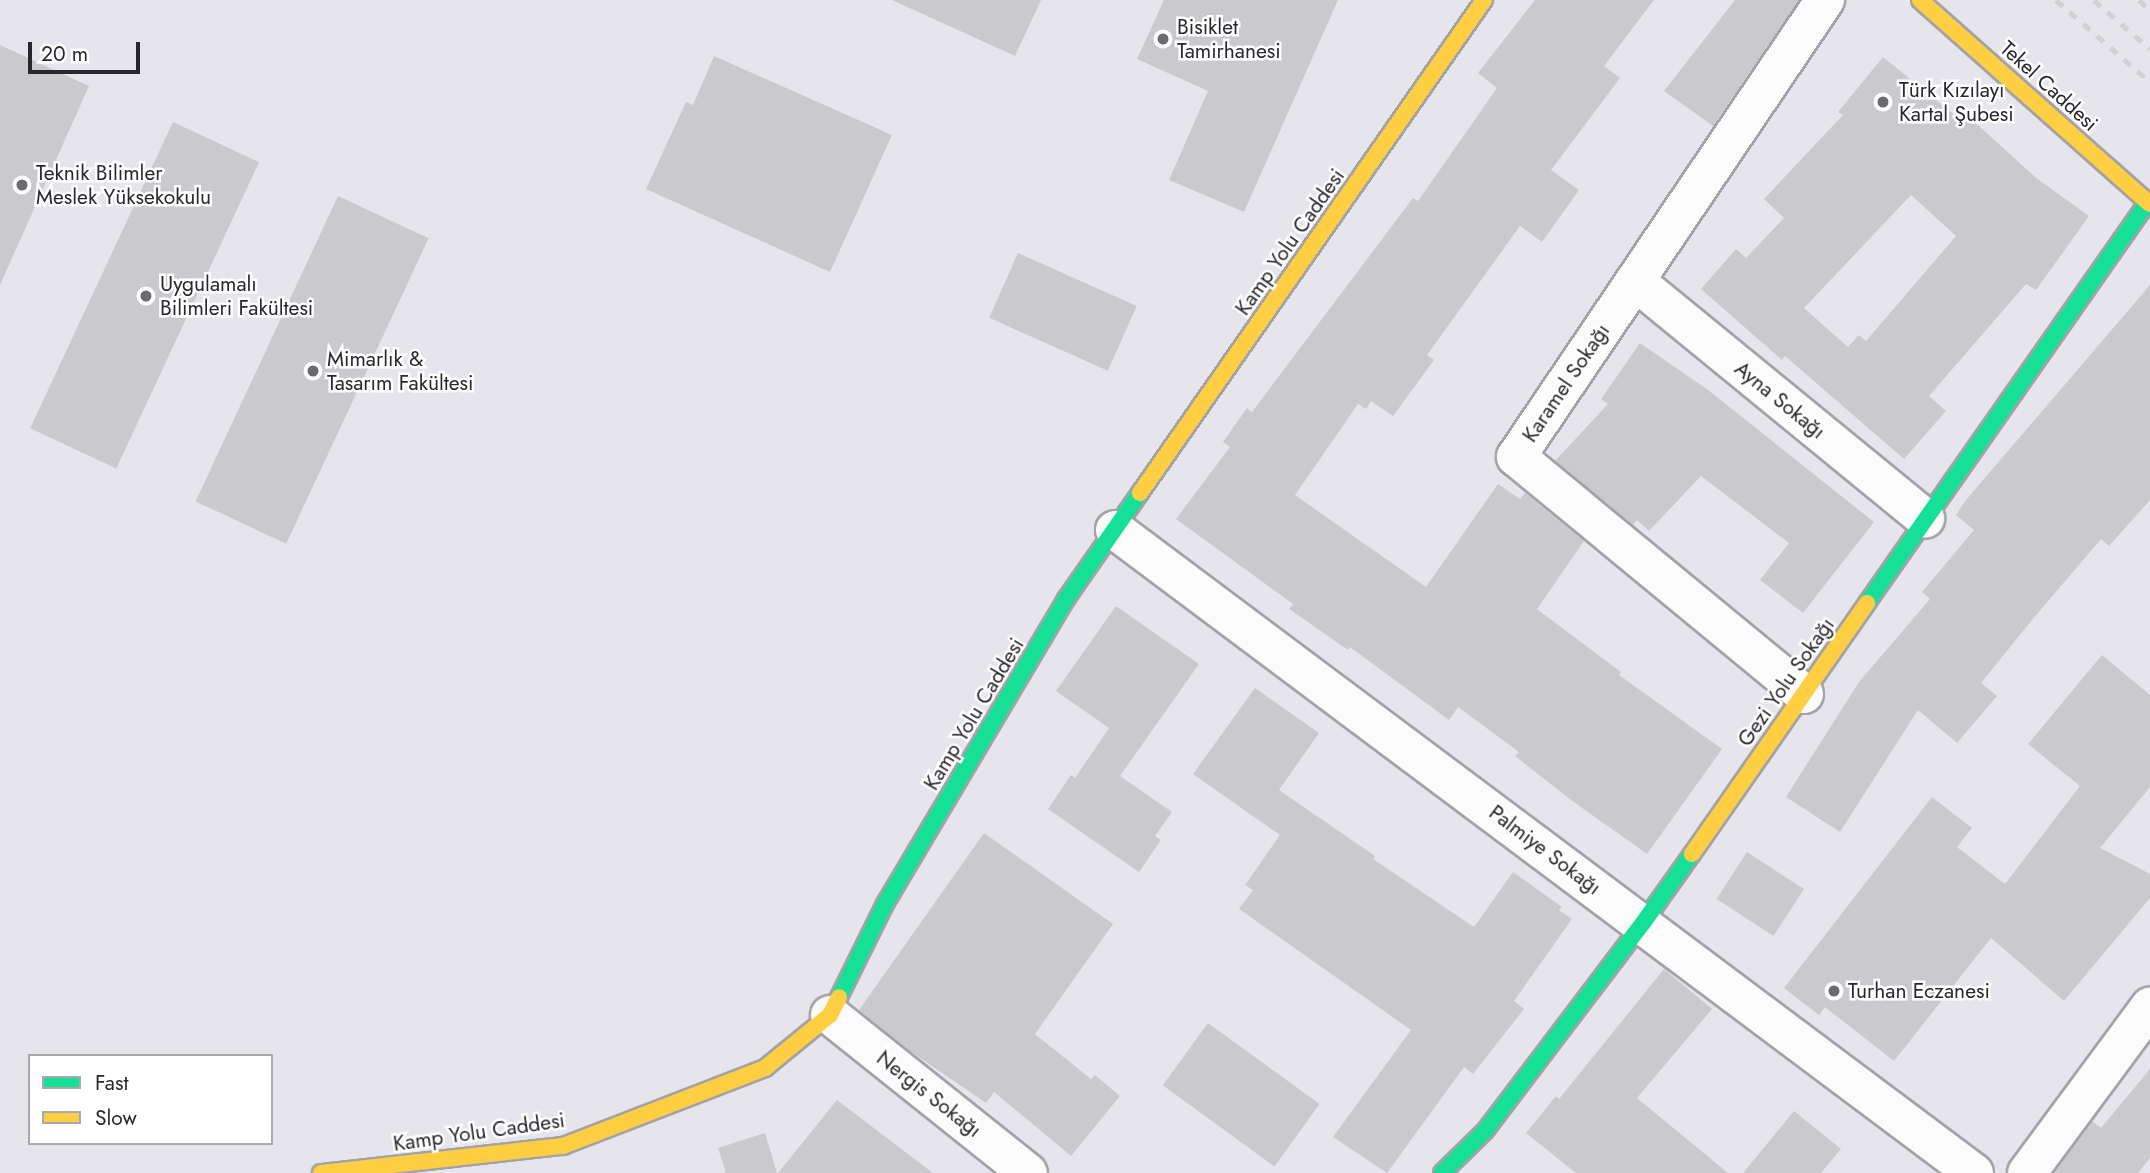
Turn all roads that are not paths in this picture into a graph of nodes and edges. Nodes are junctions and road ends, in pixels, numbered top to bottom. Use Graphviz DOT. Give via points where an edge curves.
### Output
graph roads {
  1 [pos="1484,0"];
  2 [pos="1825,0"];
  3 [pos="1920,0"];
  4 [pos="2149,203"];
  5 [pos="1635,281"];
  6 [pos="1925,518"];
  7 [pos="1115,530"];
  8 [pos="1804,694"];
  9 [pos="1643,923"];
  10 [pos="2150,1007"];
  11 [pos="830,1015"];
  12 [pos="321,1173"];
  13 [pos="1028,1173"];
  14 [pos="1442,1173"];
  15 [pos="1974,1173"];
  16 [pos="2027,1173"];
  1 -- 7 [label="street, Kamp Yolu Caddesi"];
  2 -- 5 [label="street, Karamel Sokağı"];
  3 -- 4 [label="street, Tekel Caddesi"];
  4 -- 6 [label="street, Gezi Yolu Sokağı"];
  5 -- 6 [label="street, Ayna Sokağı"];
  5 -- 8 [label="street, Karamel Sokağı" via="1516,457"];
  6 -- 8 [label="street, Gezi Yolu Sokağı"];
  7 -- 9 [label="street, Palmiye Sokağı"];
  7 -- 11 [label="street, Kamp Yolu Caddesi" via="1066,599 885,904"];
  8 -- 9 [label="street, Gezi Yolu Sokağı"];
  9 -- 14 [label="street, Gezi Yolu Sokağı" via="1485,1131"];
  9 -- 15 [label="street, Palmiye Sokağı"];
  10 -- 16 [label="street"];
  11 -- 12 [label="street, Kamp Yolu Caddesi" via="765,1068 563,1146"];
  11 -- 13 [label="street, Nergis Sokağı"];
}
